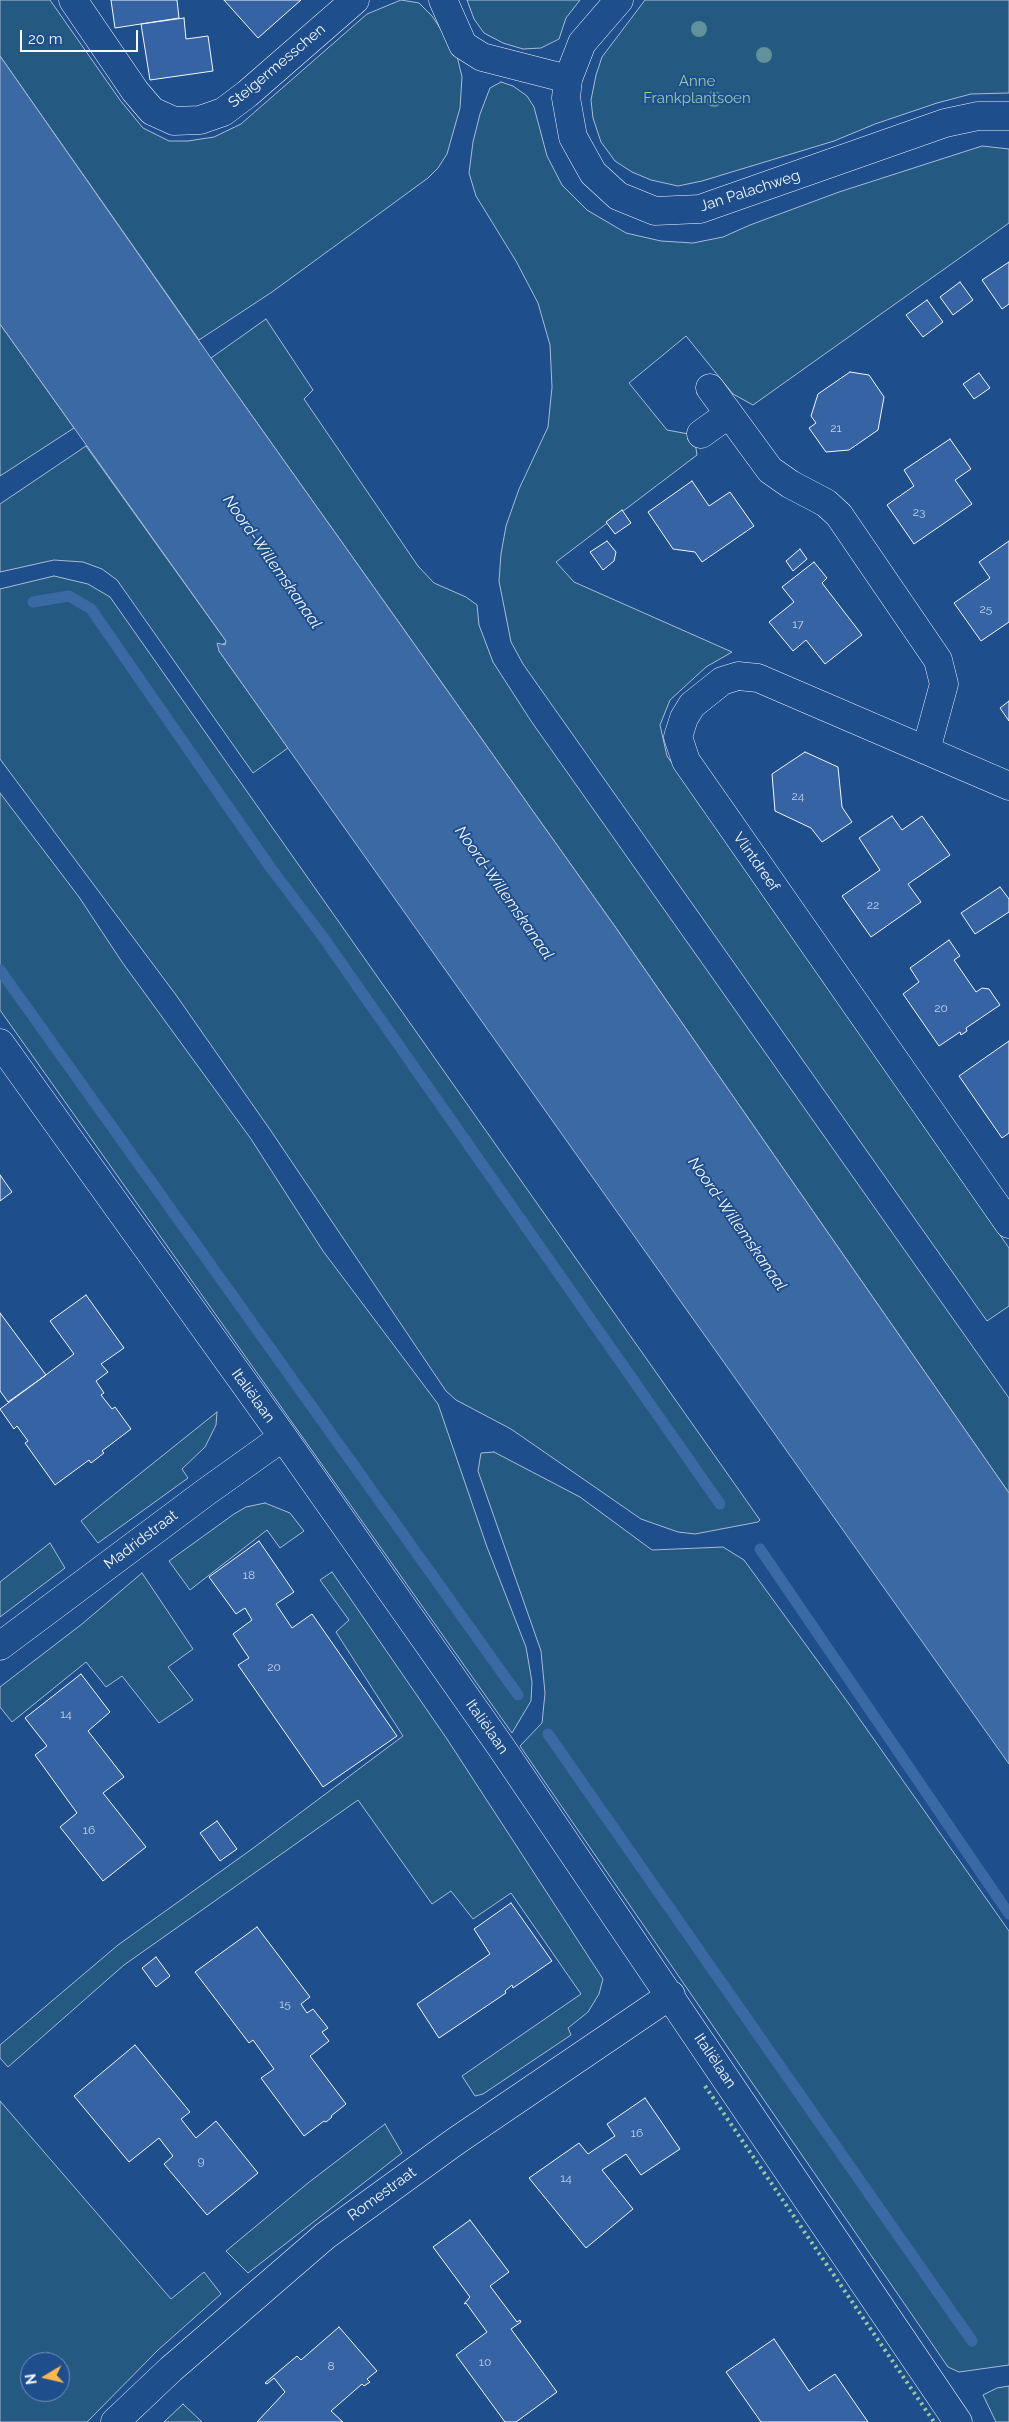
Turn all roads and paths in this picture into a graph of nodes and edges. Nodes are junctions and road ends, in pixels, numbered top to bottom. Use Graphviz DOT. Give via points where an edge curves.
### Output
graph roads {
  1 [pos="73,0"];
  2 [pos="356,0"];
  3 [pos="443,0"];
  4 [pos="619,0"];
  5 [pos="568,78"];
  6 [pos="1009,116"];
  7 [pos="710,388"];
  8 [pos="729,414"];
  9 [pos="701,434"];
  10 [pos="926,750"];
  11 [pos="1009,786"];
  12 [pos="0,1043"];
  13 [pos="1009,1224"];
  14 [pos="283,1438"];
  15 [pos="0,1646"];
  16 [pos="670,1995"];
  17 [pos="115,2422"];
  18 [pos="958,2422"];
  1 -- 2 [label="street, Steigermesschen" via="135,91 152,111 174,121 200,120 223,112"];
  3 -- 5 [label="street" via="463,45 482,57"];
  4 -- 5 [label="street, Jan Palachweg" via="582,43"];
  5 -- 6 [label="street, Jan Palachweg" via="566,98 573,137 582,156 618,196 654,211 700,209 945,123 978,116"];
  7 -- 8 [label="street"];
  8 -- 9 [label="street"];
  8 -- 10 [label="street" via="770,470 826,503 839,515 938,660 944,684"];
  10 -- 11 [label="street, Vlintdreef"];
  10 -- 13 [label="street, Vlintdreef" via="758,678 738,676 722,682 692,706 678,737 686,761"];
  12 -- 14 [label="street, Italiëlaan"];
  14 -- 15 [label="street, Madridstraat"];
  14 -- 16 [label="street, Italiëlaan" via="501,1747"];
  16 -- 17 [label="street, Romestraat" via="456,2140 325,2236 171,2369"];
  16 -- 18 [label="street, Italiëlaan"];
}
